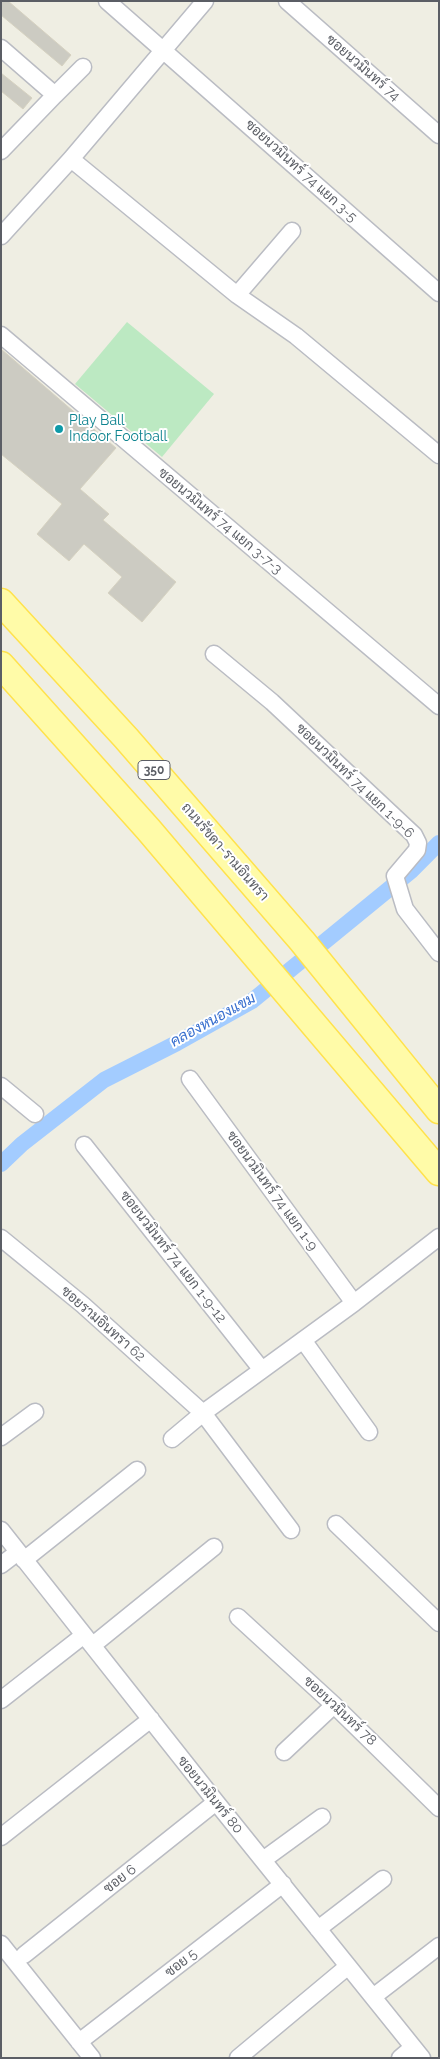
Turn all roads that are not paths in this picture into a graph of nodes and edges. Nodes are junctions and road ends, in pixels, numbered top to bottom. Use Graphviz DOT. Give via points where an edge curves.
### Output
graph roads {
  1 [pos="107,1"];
  2 [pos="205,1"];
  3 [pos="287,1"];
  4 [pos="1,48"];
  5 [pos="164,49"];
  6 [pos="83,67"];
  7 [pos="55,95"];
  8 [pos="439,135"];
  9 [pos="1,151"];
  10 [pos="71,159"];
  11 [pos="292,230"];
  12 [pos="1,236"];
  13 [pos="439,293"];
  14 [pos="236,295"];
  15 [pos="1,335"];
  16 [pos="439,455"];
  17 [pos="1,602"];
  18 [pos="214,654"];
  19 [pos="1,665"];
  20 [pos="439,706"];
  21 [pos="439,953"];
  22 [pos="190,1079"];
  23 [pos="1,1086"];
  24 [pos="439,1110"];
  25 [pos="35,1114"];
  26 [pos="84,1145"];
  27 [pos="439,1172"];
  28 [pos="439,1237"];
  29 [pos="1,1238"];
  30 [pos="354,1303"];
  31 [pos="303,1340"];
  32 [pos="262,1370"];
  33 [pos="35,1412"];
  34 [pos="198,1418"];
  35 [pos="369,1432"];
  36 [pos="3,1433"];
  37 [pos="172,1439"];
  38 [pos="137,1470"];
  39 [pos="336,1524"];
  40 [pos="1,1530"];
  41 [pos="291,1530"];
  42 [pos="214,1547"];
  43 [pos="21,1556"];
  44 [pos="1,1565"];
  45 [pos="238,1617"];
  46 [pos="439,1623"];
  47 [pos="88,1640"];
  48 [pos="1,1700"];
  49 [pos="334,1705"];
  50 [pos="150,1719"];
  51 [pos="284,1752"];
  52 [pos="216,1802"];
  53 [pos="439,1808"];
  54 [pos="322,1817"];
  55 [pos="1,1837"];
  56 [pos="263,1860"];
  57 [pos="384,1879"];
  58 [pos="283,1884"];
  59 [pos="318,1929"];
  60 [pos="1,1944"];
  61 [pos="439,1946"];
  62 [pos="24,1955"];
  63 [pos="348,1967"];
  64 [pos="372,1998"];
  65 [pos="79,2042"];
  66 [pos="418,2052"];
  67 [pos="92,2058"];
  68 [pos="238,2058"];
  69 [pos="400,2058"];
  1 -- 5 [label="street, ซอยนวมินทร์ 74 แยก 3-5"];
  2 -- 5 [label="street"];
  3 -- 8 [label="street, ซอยนวมินทร์ 74"];
  4 -- 7 [label="street"];
  5 -- 10 [label="street"];
  5 -- 13 [label="street, ซอยนวมินทร์ 74 แยก 3-5"];
  6 -- 7 [label="street"];
  7 -- 9 [label="street"];
  10 -- 12 [label="street"];
  10 -- 14 [label="street"];
  11 -- 14 [label="street"];
  14 -- 16 [label="street" via="296,336"];
  15 -- 20 [label="street, ซอยนวมินทร์ 74 แยก 3-7-3"];
  17 -- 24 [label="main road, ถนนรัชดา-รามอินทรา / 350" via="126,738 302,941"];
  18 -- 21 [label="street, ซอยนวมินทร์ 74 แยก 1-9-6" via="272,702 414,835 417,850 395,876 405,909"];
  19 -- 27 [label="main road" via="116,793"];
  22 -- 30 [label="street, ซอยนวมินทร์ 74 แยก 1-9"];
  23 -- 25 [label="street"];
  26 -- 32 [label="street, ซอยนวมินทร์ 74 แยก 1-9-12"];
  28 -- 30 [label="street"];
  29 -- 34 [label="street, ซอยรามอินทรา 62" via="83,1305"];
  30 -- 31 [label="street"];
  31 -- 32 [label="street"];
  31 -- 35 [label="street"];
  32 -- 34 [label="street"];
  33 -- 36 [label="street"];
  34 -- 37 [label="street"];
  34 -- 41 [label="street, ซอยรามอินทรา 62"];
  38 -- 43 [label="street"];
  39 -- 46 [label="street"];
  40 -- 43 [label="street, ซอยนวมินทร์ 80"];
  42 -- 47 [label="street"];
  43 -- 44 [label="street"];
  43 -- 47 [label="street, ซอยนวมินทร์ 80"];
  45 -- 49 [label="street, ซอยนวมินทร์ 78"];
  47 -- 48 [label="street"];
  47 -- 50 [label="street, ซอยนวมินทร์ 80"];
  49 -- 51 [label="street"];
  49 -- 53 [label="street, ซอยนวมินทร์ 78"];
  50 -- 52 [label="street, ซอยนวมินทร์ 80"];
  50 -- 55 [label="street"];
  52 -- 56 [label="street, ซอยนวมินทร์ 80"];
  52 -- 62 [label="street, ซอย 6"];
  54 -- 56 [label="street"];
  56 -- 58 [label="street, ซอยนวมินทร์ 80"];
  57 -- 59 [label="street"];
  58 -- 59 [label="street, ซอยนวมินทร์ 80"];
  58 -- 65 [label="street, ซอย 5"];
  59 -- 63 [label="street, ซอยนวมินทร์ 80"];
  60 -- 65 [label="street"];
  61 -- 64 [label="street"];
  63 -- 64 [label="street, ซอยนวมินทร์ 80"];
  63 -- 68 [label="street"];
  64 -- 66 [label="street, ซอยนวมินทร์ 80"];
  65 -- 67 [label="street"];
  66 -- 69 [label="street"];
}
